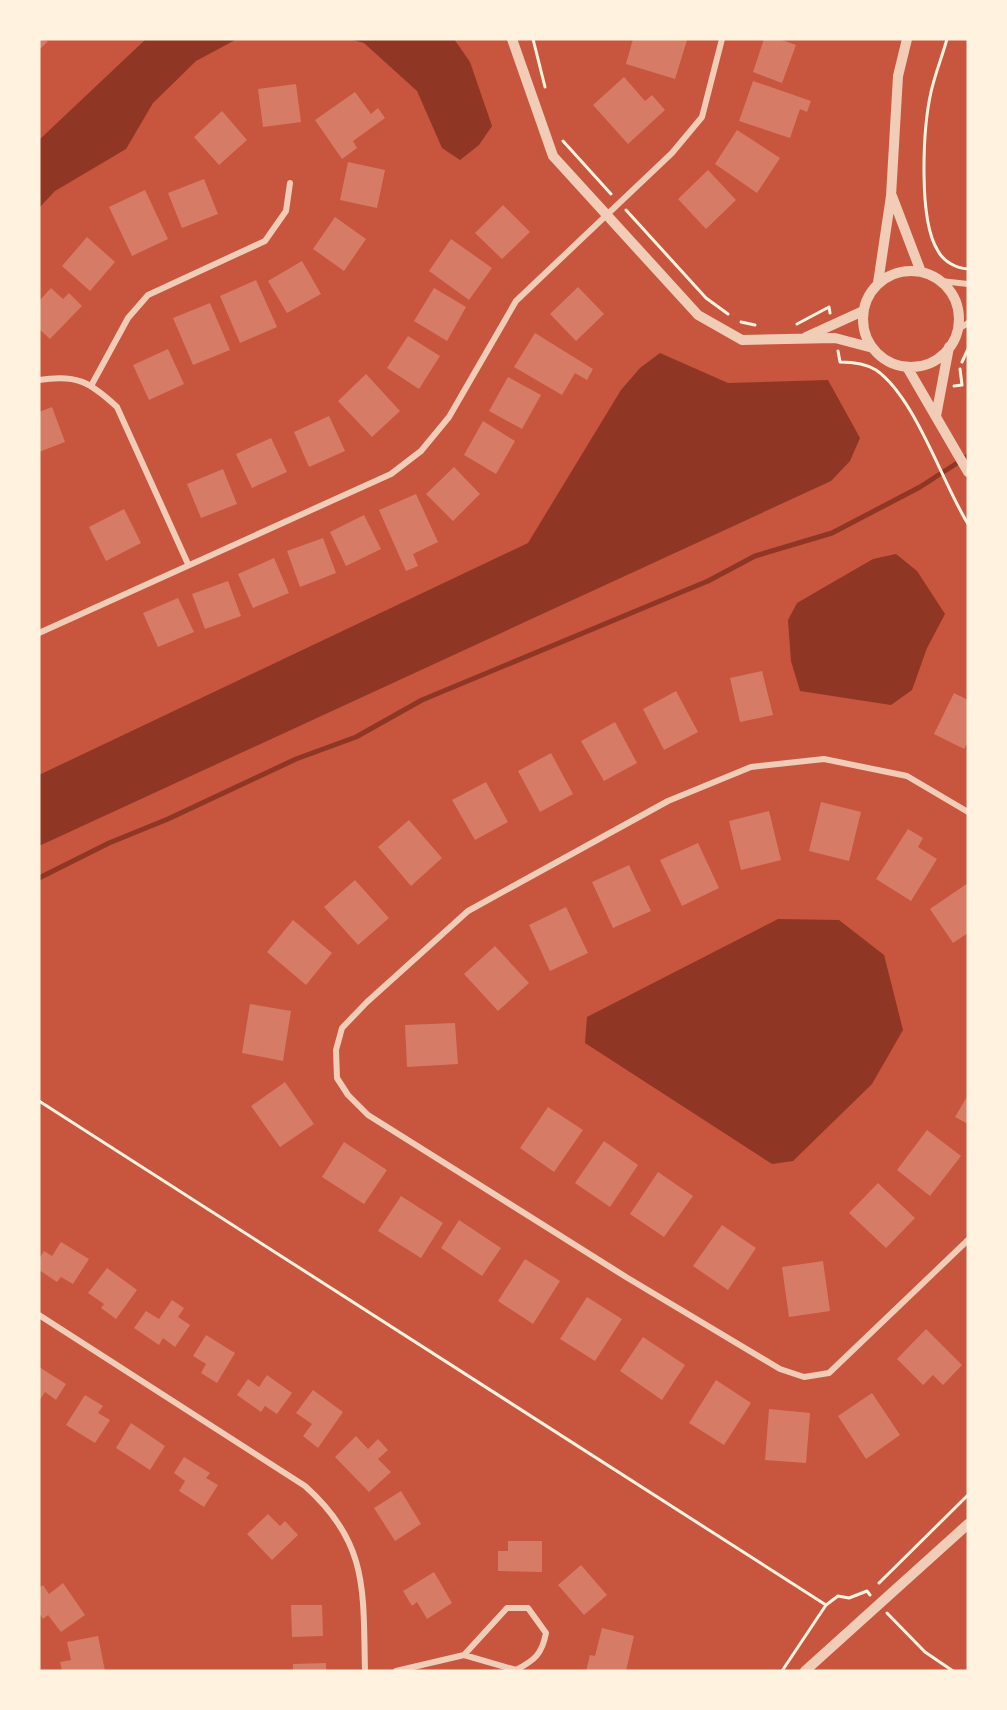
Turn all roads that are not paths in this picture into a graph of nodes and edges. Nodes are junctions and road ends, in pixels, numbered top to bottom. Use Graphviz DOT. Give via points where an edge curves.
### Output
graph roads {
  1 [pos="512,39"];
  2 [pos="722,39"];
  3 [pos="907,39"];
  4 [pos="291,183"];
  5 [pos="891,196"];
  6 [pos="608,216"];
  7 [pos="921,272"];
  8 [pos="941,282"];
  9 [pos="879,283"];
  10 [pos="968,285"];
  11 [pos="863,311"];
  12 [pos="968,323"];
  13 [pos="957,330"];
  14 [pos="800,340"];
  15 [pos="950,347"];
  16 [pos="873,348"];
  17 [pos="907,367"];
  18 [pos="39,380"];
  19 [pos="91,386"];
  20 [pos="936,416"];
  21 [pos="968,471"];
  22 [pos="188,564"];
  23 [pos="39,633"];
  24 [pos="968,812"];
  25 [pos="968,1240"];
  26 [pos="39,1315"];
  27 [pos="968,1524"];
  28 [pos="464,1655"];
  29 [pos="365,1671"];
  30 [pos="396,1671"];
  31 [pos="806,1671"];
  1 -- 6 [label="street" via="553,156"];
  2 -- 6 [label="street" via="702,117 672,153"];
  3 -- 5 [label="street" via="898,76"];
  4 -- 19 [label="street" via="286,211 265,241 148,295 128,318"];
  5 -- 7 [label="street"];
  5 -- 9 [label="street"];
  6 -- 14 [label="street" via="698,315 742,340"];
  6 -- 22 [label="street" via="516,301 448,417 422,451 391,474"];
  7 -- 8 [label="street"];
  7 -- 9 [label="street" via="906,271"];
  8 -- 10 [label="street"];
  8 -- 13 [label="street" via="956,303"];
  9 -- 11 [label="street" via="868,296"];
  11 -- 14 [label="street"];
  11 -- 16 [label="street" via="862,324"];
  12 -- 13 [label="street"];
  13 -- 15 [label="street"];
  14 -- 16 [label="street" via="836,338"];
  15 -- 17 [label="street" via="931,362"];
  15 -- 20 [label="street"];
  16 -- 17 [label="street" via="888,361"];
  17 -- 20 [label="street"];
  18 -- 19 [label="street" via="64,376"];
  19 -- 22 [label="street" via="117,407"];
  20 -- 21 [label="street"];
  22 -- 23 [label="street"];
  24 -- 25 [label="street" via="907,776 824,759 751,767 668,801 468,911 355,1014 342,1028 336,1050 337,1078 368,1114 626,1277 780,1369 804,1377 829,1373"];
  26 -- 29 [label="street" via="299,1482 324,1503 352,1547 360,1572"];
  27 -- 31 [label="street"];
  28 -- 28 [label="street" via="516,1670 535,1660 543,1649 546,1633 528,1608 507,1608"];
  28 -- 30 [label="street"];
}
